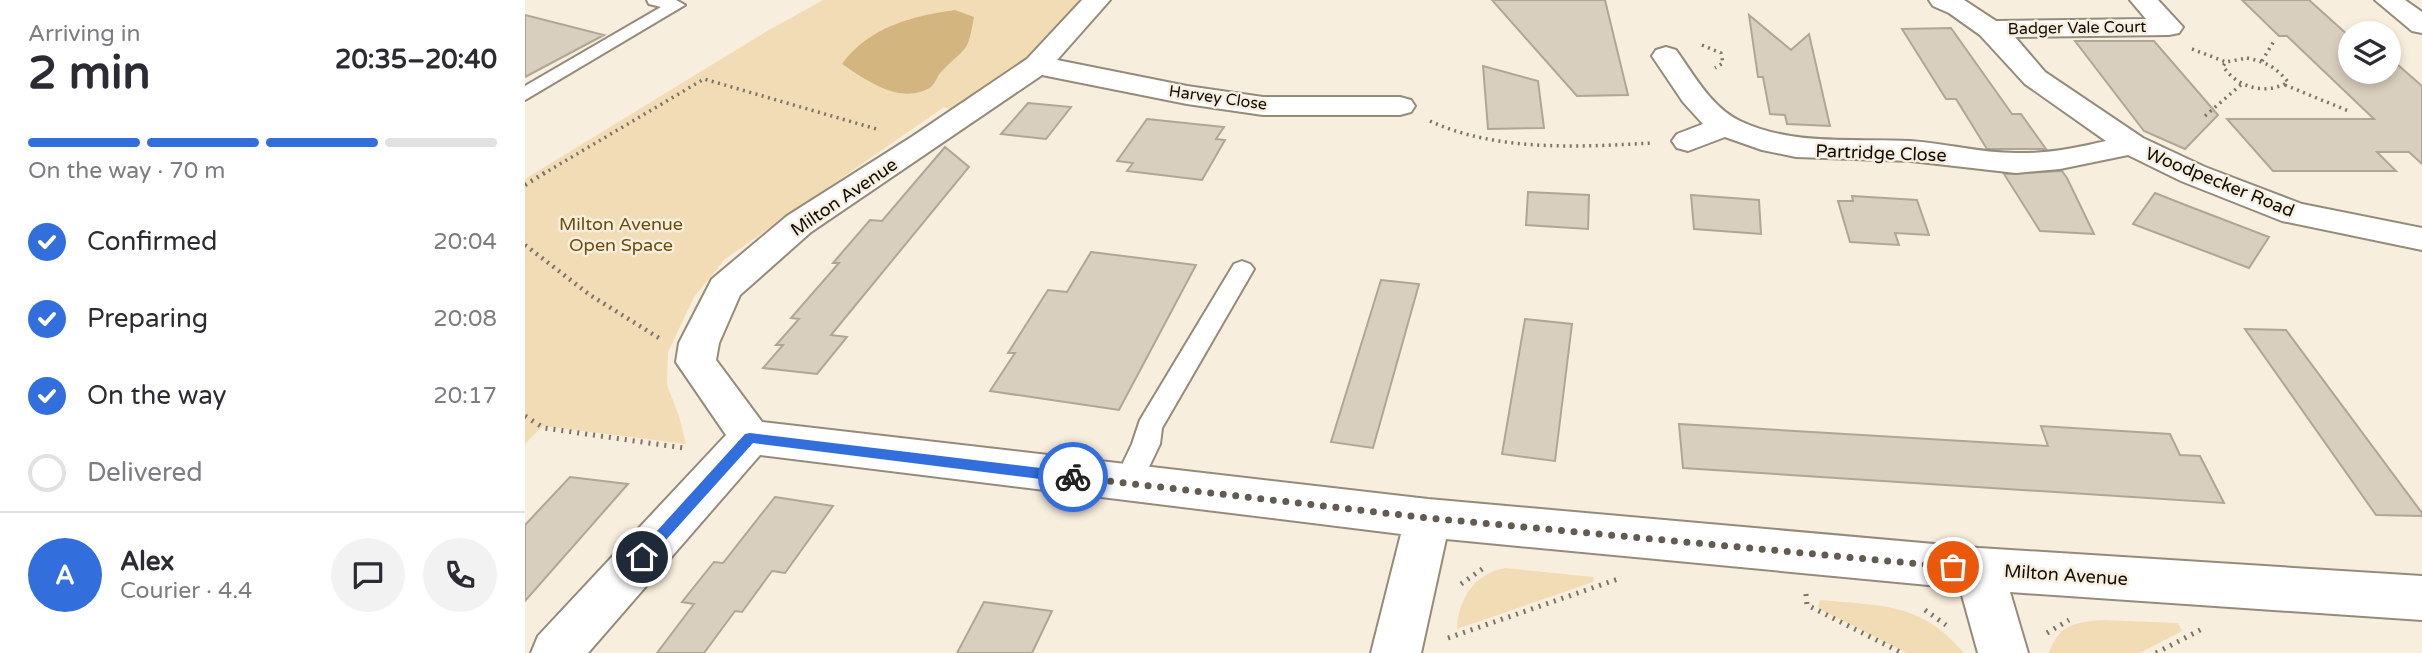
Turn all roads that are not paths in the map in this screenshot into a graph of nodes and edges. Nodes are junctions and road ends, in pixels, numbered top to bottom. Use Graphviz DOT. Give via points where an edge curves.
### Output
graph roads {
  1 [pos="655,0"];
  2 [pos="1097,0"];
  3 [pos="1942,0"];
  4 [pos="2143,0"];
  5 [pos="2388,0"];
  6 [pos="2422,26"];
  7 [pos="1990,30"];
  8 [pos="1678,50"];
  9 [pos="1037,65"];
  10 [pos="525,94"];
  11 [pos="1400,106"];
  12 [pos="1725,126"];
  13 [pos="1675,141"];
  14 [pos="2132,145"];
  15 [pos="2422,239"];
  16 [pos="1243,269"];
  17 [pos="739,449"];
  18 [pos="1127,484"];
  19 [pos="1428,518"];
  20 [pos="1979,569"];
  21 [pos="2422,598"];
  22 [pos="556,653"];
  23 [pos="1396,653"];
  24 [pos="2003,653"];
  1 -- 10 [label="lane" via="676,5"];
  2 -- 9 [label="street, Milton Avenue"];
  3 -- 7 [label="street, Woodpecker Road"];
  4 -- 7 [label="street, Badger Vale Court" via="2169,27"];
  5 -- 6 [label="street"];
  7 -- 14 [label="street, Woodpecker Road" via="2035,78"];
  8 -- 12 [label="street, Partridge Close" via="1700,104"];
  9 -- 11 [label="street, Harvey Close" via="1263,106"];
  9 -- 17 [label="street, Milton Avenue" via="799,224 725,288 699,342 696,362"];
  12 -- 13 [label="street"];
  12 -- 14 [label="street, Partridge Close" via="1806,150 1910,151 2015,163 2055,161"];
  14 -- 15 [label="street, Woodpecker Road" via="2294,213"];
  16 -- 18 [label="lane" via="1149,426 1146,444"];
  17 -- 18 [label="street, Milton Avenue"];
  17 -- 22 [label="street"];
  18 -- 19 [label="street, Milton Avenue"];
  19 -- 20 [label="street, Milton Avenue"];
  19 -- 23 [label="street"];
  20 -- 21 [label="street, Milton Avenue"];
  20 -- 24 [label="street"];
}
